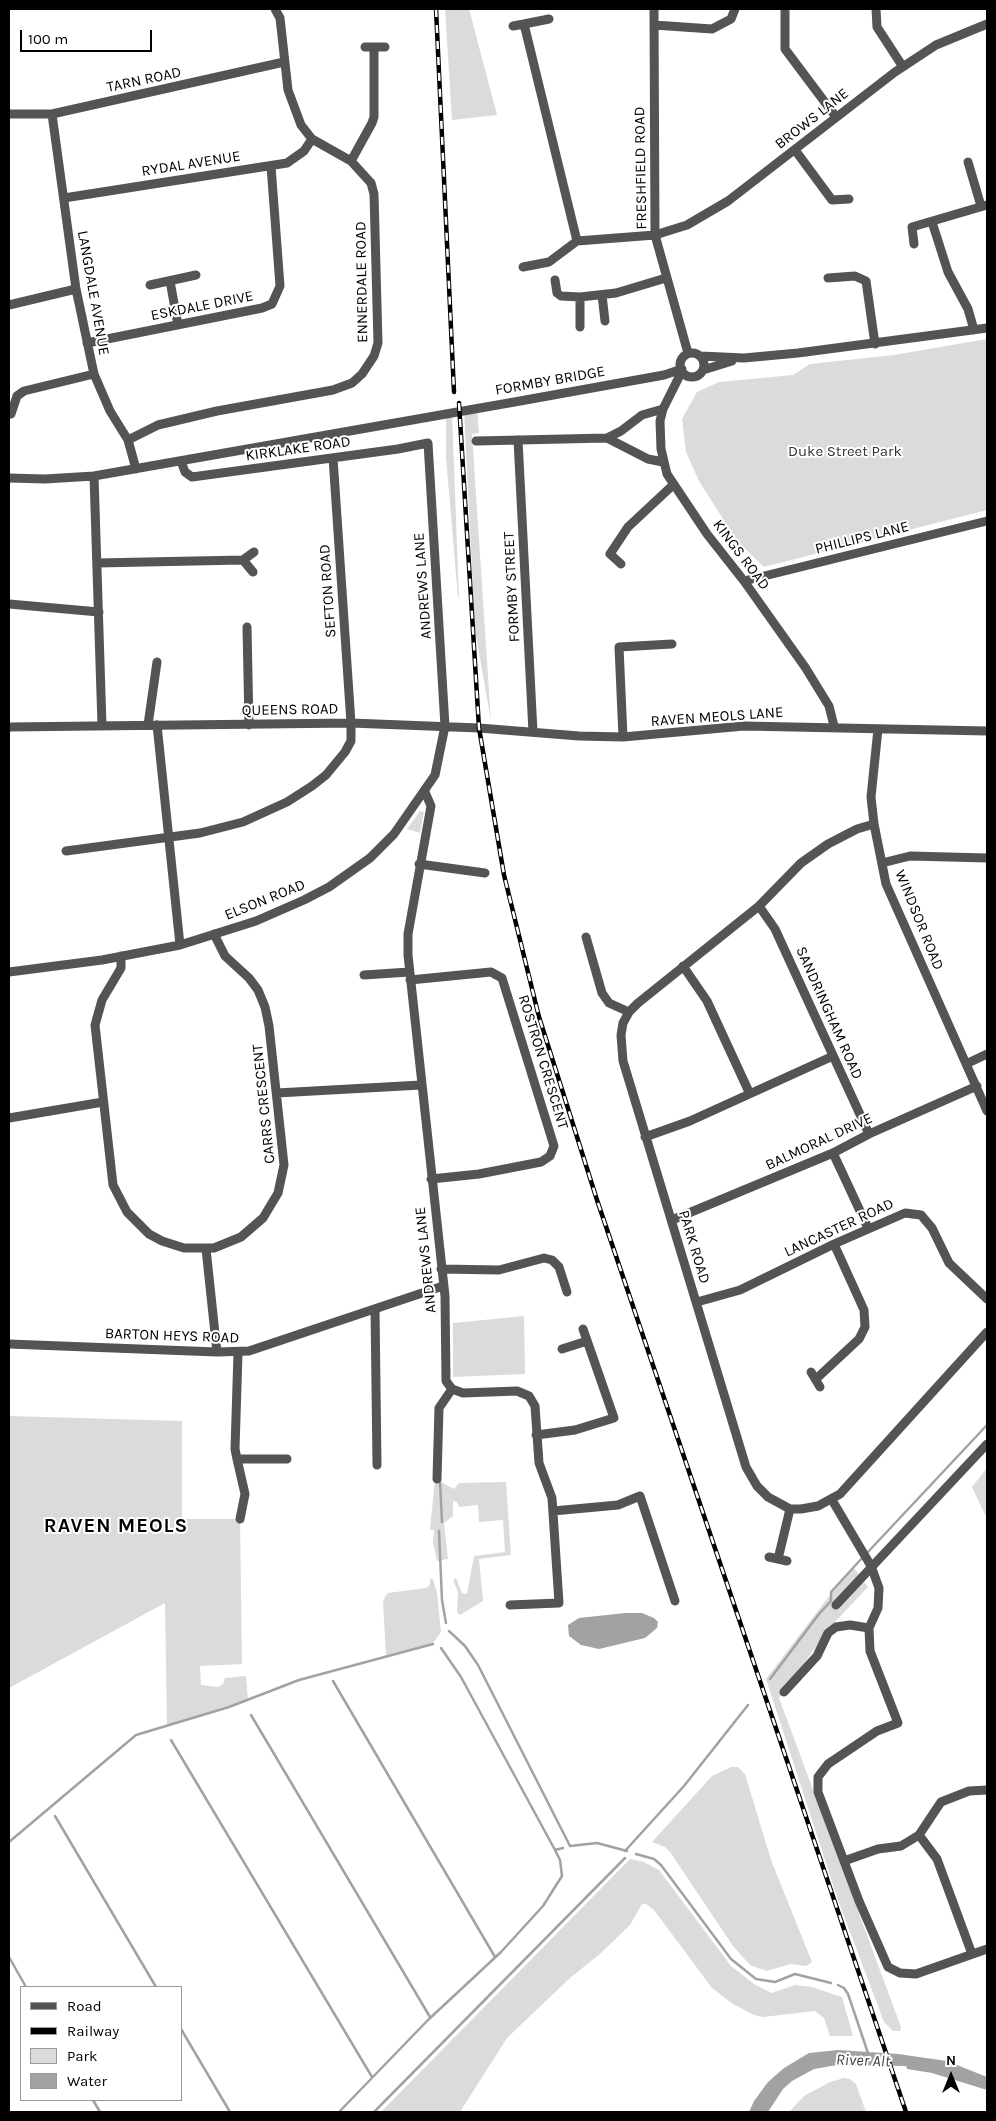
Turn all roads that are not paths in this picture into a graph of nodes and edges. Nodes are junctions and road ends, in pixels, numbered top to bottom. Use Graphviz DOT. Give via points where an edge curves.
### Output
graph roads {
  1 [pos="275,9"];
  2 [pos="654,9"];
  3 [pos="736,9"];
  4 [pos="785,9"];
  5 [pos="876,9"];
  6 [pos="549,19"];
  7 [pos="524,24"];
  8 [pos="987,24"];
  9 [pos="654,25"];
  10 [pos="513,26"];
  11 [pos="385,46"];
  12 [pos="284,62"];
  13 [pos="902,67"];
  14 [pos="9,114"];
  15 [pos="52,114"];
  16 [pos="836,117"];
  17 [pos="312,139"];
  18 [pos="795,150"];
  19 [pos="351,161"];
  20 [pos="968,162"];
  21 [pos="271,166"];
  22 [pos="64,198"];
  23 [pos="850,199"];
  24 [pos="984,206"];
  25 [pos="932,222"];
  26 [pos="655,235"];
  27 [pos="577,241"];
  28 [pos="914,244"];
  29 [pos="523,267"];
  30 [pos="196,275"];
  31 [pos="666,278"];
  32 [pos="828,278"];
  33 [pos="555,280"];
  34 [pos="170,281"];
  35 [pos="150,285"];
  36 [pos="76,289"];
  37 [pos="602,295"];
  38 [pos="580,297"];
  39 [pos="9,305"];
  40 [pos="604,321"];
  41 [pos="178,325"];
  42 [pos="580,327"];
  43 [pos="987,328"];
  44 [pos="974,330"];
  45 [pos="87,343"];
  46 [pos="875,344"];
  47 [pos="688,353"];
  48 [pos="701,356"];
  49 [pos="744,358"];
  50 [pos="682,370"];
  51 [pos="703,370"];
  52 [pos="94,374"];
  53 [pos="691,376"];
  54 [pos="672,392"];
  55 [pos="663,409"];
  56 [pos="11,414"];
  57 [pos="422,418"];
  58 [pos="607,438"];
  59 [pos="128,440"];
  60 [pos="518,440"];
  61 [pos="476,442"];
  62 [pos="428,443"];
  63 [pos="333,458"];
  64 [pos="181,461"];
  65 [pos="663,462"];
  66 [pos="136,469"];
  67 [pos="94,476"];
  68 [pos="9,478"];
  69 [pos="673,485"];
  70 [pos="987,521"];
  71 [pos="254,552"];
  72 [pos="243,560"];
  73 [pos="97,563"];
  74 [pos="621,564"];
  75 [pos="253,572"];
  76 [pos="744,581"];
  77 [pos="9,604"];
  78 [pos="99,612"];
  79 [pos="247,627"];
  80 [pos="672,644"];
  81 [pos="157,662"];
  82 [pos="248,724"];
  83 [pos="352,724"];
  84 [pos="102,725"];
  85 [pos="152,725"];
  86 [pos="445,726"];
  87 [pos="834,726"];
  88 [pos="9,727"];
  89 [pos="479,728"];
  90 [pos="878,729"];
  91 [pos="987,730"];
  92 [pos="533,732"];
  93 [pos="623,737"];
  94 [pos="425,792"];
  95 [pos="874,824"];
  96 [pos="168,838"];
  97 [pos="66,851"];
  98 [pos="987,858"];
  99 [pos="882,863"];
  100 [pos="419,864"];
  101 [pos="485,873"];
  102 [pos="759,906"];
  103 [pos="214,934"];
  104 [pos="586,937"];
  105 [pos="180,944"];
  106 [pos="121,956"];
  107 [pos="683,966"];
  108 [pos="9,972"];
  109 [pos="364,975"];
  110 [pos="409,976"];
  111 [pos="628,1012"];
  112 [pos="987,1054"];
  113 [pos="833,1056"];
  114 [pos="966,1064"];
  115 [pos="421,1086"];
  116 [pos="977,1086"];
  117 [pos="749,1092"];
  118 [pos="277,1093"];
  119 [pos="103,1102"];
  120 [pos="987,1111"];
  121 [pos="9,1118"];
  122 [pos="869,1134"];
  123 [pos="645,1137"];
  124 [pos="833,1153"];
  125 [pos="431,1179"];
  126 [pos="672,1220"];
  127 [pos="868,1228"];
  128 [pos="834,1244"];
  129 [pos="206,1249"];
  130 [pos="441,1269"];
  131 [pos="443,1286"];
  132 [pos="567,1292"];
  133 [pos="987,1299"];
  134 [pos="696,1302"];
  135 [pos="375,1309"];
  136 [pos="583,1329"];
  137 [pos="987,1332"];
  138 [pos="587,1340"];
  139 [pos="9,1344"];
  140 [pos="562,1349"];
  141 [pos="217,1352"];
  142 [pos="238,1353"];
  143 [pos="816,1379"];
  144 [pos="452,1389"];
  145 [pos="536,1435"];
  146 [pos="987,1444"];
  147 [pos="237,1459"];
  148 [pos="288,1459"];
  149 [pos="377,1465"];
  150 [pos="437,1479"];
  151 [pos="832,1500"];
  152 [pos="790,1508"];
  153 [pos="553,1511"];
  154 [pos="240,1519"];
  155 [pos="778,1559"];
  156 [pos="871,1566"];
  157 [pos="675,1602"];
  158 [pos="510,1604"];
  159 [pos="836,1605"];
  160 [pos="869,1628"];
  161 [pos="784,1692"];
  162 [pos="987,1790"];
  163 [pos="919,1835"];
  164 [pos="844,1861"];
  165 [pos="987,1949"];
  166 [pos="972,1954"];
  1 -- 12 [label="street, ENNERDALE ROAD" via="280,18"];
  2 -- 9 [label="street, FRESHFIELD ROAD"];
  3 -- 9 [label="street" via="731,19 712,29"];
  4 -- 16 [label="street" via="784,49"];
  5 -- 13 [label="street" via="877,27"];
  6 -- 7 [label="street"];
  7 -- 10 [label="street"];
  7 -- 27 [label="street"];
  8 -- 13 [label="street, BROWS LANE" via="936,45"];
  9 -- 26 [label="street, FRESHFIELD ROAD"];
  11 -- 19 [label="street" via="370,47 374,117"];
  12 -- 15 [label="street, TARN ROAD"];
  12 -- 17 [label="street, ENNERDALE ROAD" via="294,111"];
  13 -- 16 [label="street, BROWS LANE"];
  14 -- 15 [label="street, TARN ROAD"];
  15 -- 22 [label="street, LANGDALE AVENUE"];
  16 -- 18 [label="street, BROWS LANE"];
  17 -- 19 [label="street, ENNERDALE ROAD"];
  17 -- 21 [label="street, RYDAL AVENUE" via="296,158"];
  18 -- 23 [label="street" via="832,200"];
  18 -- 26 [label="street, BROWS LANE" via="728,202 687,226"];
  19 -- 59 [label="street, ENNERDALE ROAD" via="368,179 374,194 378,343 368,366 352,383 333,390 158,425"];
  20 -- 24 [label="street"];
  21 -- 22 [label="street, RYDAL AVENUE"];
  21 -- 41 [label="street, ESKDALE DRIVE" via="278,234 280,286 277,296 272,304 262,308"];
  22 -- 36 [label="street, LANGDALE AVENUE"];
  24 -- 25 [label="street"];
  25 -- 28 [label="street" via="912,227"];
  25 -- 44 [label="street" via="948,272 968,308"];
  26 -- 27 [label="street, BROWS LANE"];
  26 -- 31 [label="street, FRESHFIELD ROAD"];
  27 -- 29 [label="street" via="549,262"];
  30 -- 34 [label="street"];
  31 -- 37 [label="street"];
  31 -- 47 [label="street, FRESHFIELD ROAD"];
  32 -- 46 [label="street" via="856,276 866,281"];
  33 -- 38 [label="street" via="557,293 561,296"];
  34 -- 35 [label="street"];
  34 -- 41 [label="street"];
  36 -- 39 [label="street"];
  36 -- 45 [label="street, LANGDALE AVENUE"];
  37 -- 38 [label="street"];
  37 -- 40 [label="street"];
  38 -- 42 [label="street"];
  41 -- 45 [label="street, ESKDALE DRIVE"];
  43 -- 44 [label="street"];
  44 -- 46 [label="street"];
  45 -- 52 [label="street, LANGDALE AVENUE"];
  46 -- 49 [label="street"];
  47 -- 48 [label="street"];
  47 -- 50 [label="street" via="682,358"];
  48 -- 49 [label="street"];
  48 -- 51 [label="street"];
  49 -- 51 [label="street"];
  50 -- 53 [label="street"];
  50 -- 54 [label="street, KINGS ROAD"];
  50 -- 57 [label="street, FORMBY BRIDGE"];
  51 -- 53 [label="street"];
  52 -- 56 [label="street" via="24,390"];
  52 -- 59 [label="street, LANGDALE AVENUE" via="110,411"];
  53 -- 54 [label="street, KINGS ROAD"];
  54 -- 55 [label="street, KINGS ROAD"];
  55 -- 58 [label="street" via="642,415"];
  55 -- 65 [label="street, KINGS ROAD" via="660,434"];
  57 -- 64 [label="street, KIRKLAKE ROAD"];
  58 -- 60 [label="street"];
  58 -- 65 [label="street" via="648,459"];
  59 -- 66 [label="street, LANGDALE AVENUE"];
  60 -- 61 [label="street"];
  60 -- 92 [label="street, FORMBY STREET"];
  62 -- 63 [label="street, KIRKLAKE ROAD"];
  62 -- 86 [label="street, ANDREWS LANE"];
  63 -- 64 [label="street, KIRKLAKE ROAD" via="192,476 185,472"];
  63 -- 83 [label="street, SEFTON ROAD"];
  64 -- 66 [label="street, KIRKLAKE ROAD"];
  65 -- 69 [label="street, KINGS ROAD"];
  66 -- 67 [label="street, KIRKLAKE ROAD"];
  67 -- 68 [label="street, KIRKLAKE ROAD" via="45,480"];
  67 -- 73 [label="street"];
  69 -- 74 [label="street" via="628,527 610,554"];
  69 -- 76 [label="street, KINGS ROAD"];
  70 -- 76 [label="street, PHILLIPS LANE"];
  71 -- 72 [label="street"];
  72 -- 73 [label="street"];
  72 -- 75 [label="street"];
  73 -- 78 [label="street"];
  76 -- 87 [label="street, KINGS ROAD" via="830,706"];
  77 -- 78 [label="street"];
  78 -- 84 [label="street"];
  79 -- 82 [label="street"];
  80 -- 93 [label="street" via="619,647"];
  81 -- 85 [label="street"];
  82 -- 83 [label="street, QUEENS ROAD"];
  82 -- 85 [label="street, QUEENS ROAD"];
  83 -- 86 [label="street, QUEENS ROAD"];
  83 -- 96 [label="street, SEFTON ROAD" via="351,741 345,752 326,775 299,795 243,822"];
  84 -- 85 [label="street, QUEENS ROAD"];
  84 -- 88 [label="street, QUEENS ROAD"];
  85 -- 96 [label="street"];
  86 -- 89 [label="street, QUEENS ROAD"];
  86 -- 94 [label="street, ELSON ROAD" via="440,759"];
  87 -- 90 [label="street, RAVEN MEOLS LANE"];
  87 -- 93 [label="street, RAVEN MEOLS LANE" via="744,726"];
  89 -- 92 [label="street, RAVEN MEOLS LANE"];
  90 -- 91 [label="street, RAVEN MEOLS LANE"];
  90 -- 95 [label="street, WINDSOR ROAD" via="871,797"];
  92 -- 93 [label="street, RAVEN MEOLS LANE"];
  94 -- 100 [label="street, ANDREWS LANE" via="431,806"];
  94 -- 103 [label="street, ELSON ROAD" via="394,834 348,875 304,900 256,921"];
  95 -- 99 [label="street, WINDSOR ROAD"];
  95 -- 102 [label="street" via="828,844 801,863"];
  96 -- 97 [label="street, SEFTON ROAD"];
  96 -- 105 [label="street"];
  98 -- 99 [label="street" via="910,856"];
  99 -- 114 [label="street, WINDSOR ROAD" via="893,902"];
  100 -- 101 [label="street"];
  100 -- 110 [label="street, ANDREWS LANE" via="408,934"];
  102 -- 107 [label="street"];
  102 -- 113 [label="street, SANDRINGHAM ROAD" via="775,929"];
  103 -- 105 [label="street, ELSON ROAD"];
  103 -- 118 [label="street, CARRS CRESCENT" via="225,956 258,990 269,1026"];
  104 -- 111 [label="street" via="602,993 609,1003"];
  105 -- 106 [label="street, ELSON ROAD"];
  106 -- 108 [label="street, ELSON ROAD"];
  106 -- 119 [label="street, CARRS CRESCENT" via="121,968 102,1000 95,1025"];
  107 -- 111 [label="street"];
  107 -- 117 [label="street" via="707,1001"];
  109 -- 110 [label="street"];
  110 -- 115 [label="street, ANDREWS LANE"];
  110 -- 125 [label="street, ROSTRON CRESCENT" via="491,972 502,978 554,1146 550,1156 541,1162"];
  111 -- 123 [label="street, PARK ROAD" via="620,1035 623,1061"];
  112 -- 114 [label="street"];
  113 -- 117 [label="street"];
  113 -- 122 [label="street, SANDRINGHAM ROAD"];
  114 -- 116 [label="street, WINDSOR ROAD"];
  115 -- 118 [label="street"];
  115 -- 125 [label="street, ANDREWS LANE"];
  116 -- 120 [label="street, WINDSOR ROAD"];
  116 -- 122 [label="street, BALMORAL DRIVE"];
  117 -- 123 [label="street" via="690,1121"];
  118 -- 129 [label="street, CARRS CRESCENT" via="284,1165 275,1200 247,1233 228,1244"];
  119 -- 121 [label="street"];
  119 -- 129 [label="street, CARRS CRESCENT" via="112,1178 127,1212 142,1229 162,1241 184,1248"];
  122 -- 124 [label="street, BALMORAL DRIVE"];
  123 -- 126 [label="street, PARK ROAD"];
  124 -- 126 [label="street, BALMORAL DRIVE"];
  124 -- 127 [label="street"];
  125 -- 130 [label="street, ANDREWS LANE"];
  126 -- 134 [label="street, PARK ROAD"];
  127 -- 128 [label="street, LANCASTER ROAD"];
  127 -- 133 [label="street, LANCASTER ROAD" via="905,1212 921,1215 932,1228 949,1264"];
  128 -- 134 [label="street, LANCASTER ROAD" via="740,1290"];
  128 -- 143 [label="street" via="864,1310 865,1327 859,1339"];
  129 -- 141 [label="street"];
  130 -- 131 [label="street, ANDREWS LANE"];
  130 -- 132 [label="street" via="499,1270 544,1258 559,1267"];
  131 -- 135 [label="street, BARTON HEYS ROAD"];
  131 -- 144 [label="street, ANDREWS LANE" via="446,1381"];
  134 -- 152 [label="street, PARK ROAD" via="746,1467 768,1497"];
  135 -- 142 [label="street, BARTON HEYS ROAD" via="260,1349"];
  135 -- 149 [label="street"];
  136 -- 138 [label="street"];
  137 -- 151 [label="street"];
  138 -- 140 [label="street"];
  138 -- 145 [label="street" via="614,1418 575,1430"];
  139 -- 141 [label="street, BARTON HEYS ROAD"];
  141 -- 142 [label="street, BARTON HEYS ROAD"];
  142 -- 147 [label="street"];
  144 -- 145 [label="street" via="463,1393 524,1393 535,1406"];
  144 -- 150 [label="street" via="439,1408"];
  145 -- 153 [label="street" via="537,1456 550,1489"];
  146 -- 156 [label="street"];
  147 -- 148 [label="street"];
  147 -- 154 [label="street" via="245,1494"];
  151 -- 152 [label="street" via="818,1506"];
  151 -- 156 [label="street"];
  152 -- 155 [label="street"];
  153 -- 157 [label="street" via="618,1505 640,1496"];
  153 -- 158 [label="street" via="559,1603"];
  156 -- 159 [label="street"];
  156 -- 160 [label="street" via="880,1597"];
  160 -- 161 [label="street" via="836,1627 828,1633 817,1656"];
  160 -- 164 [label="street" via="870,1651 898,1723 877,1731 828,1764 818,1777 818,1792"];
  162 -- 163 [label="street" via="969,1790 941,1802"];
  163 -- 164 [label="street" via="901,1846 878,1849"];
  163 -- 166 [label="street" via="937,1859"];
  164 -- 166 [label="street" via="888,1967 900,1973 916,1974"];
  165 -- 166 [label="street"];
}
